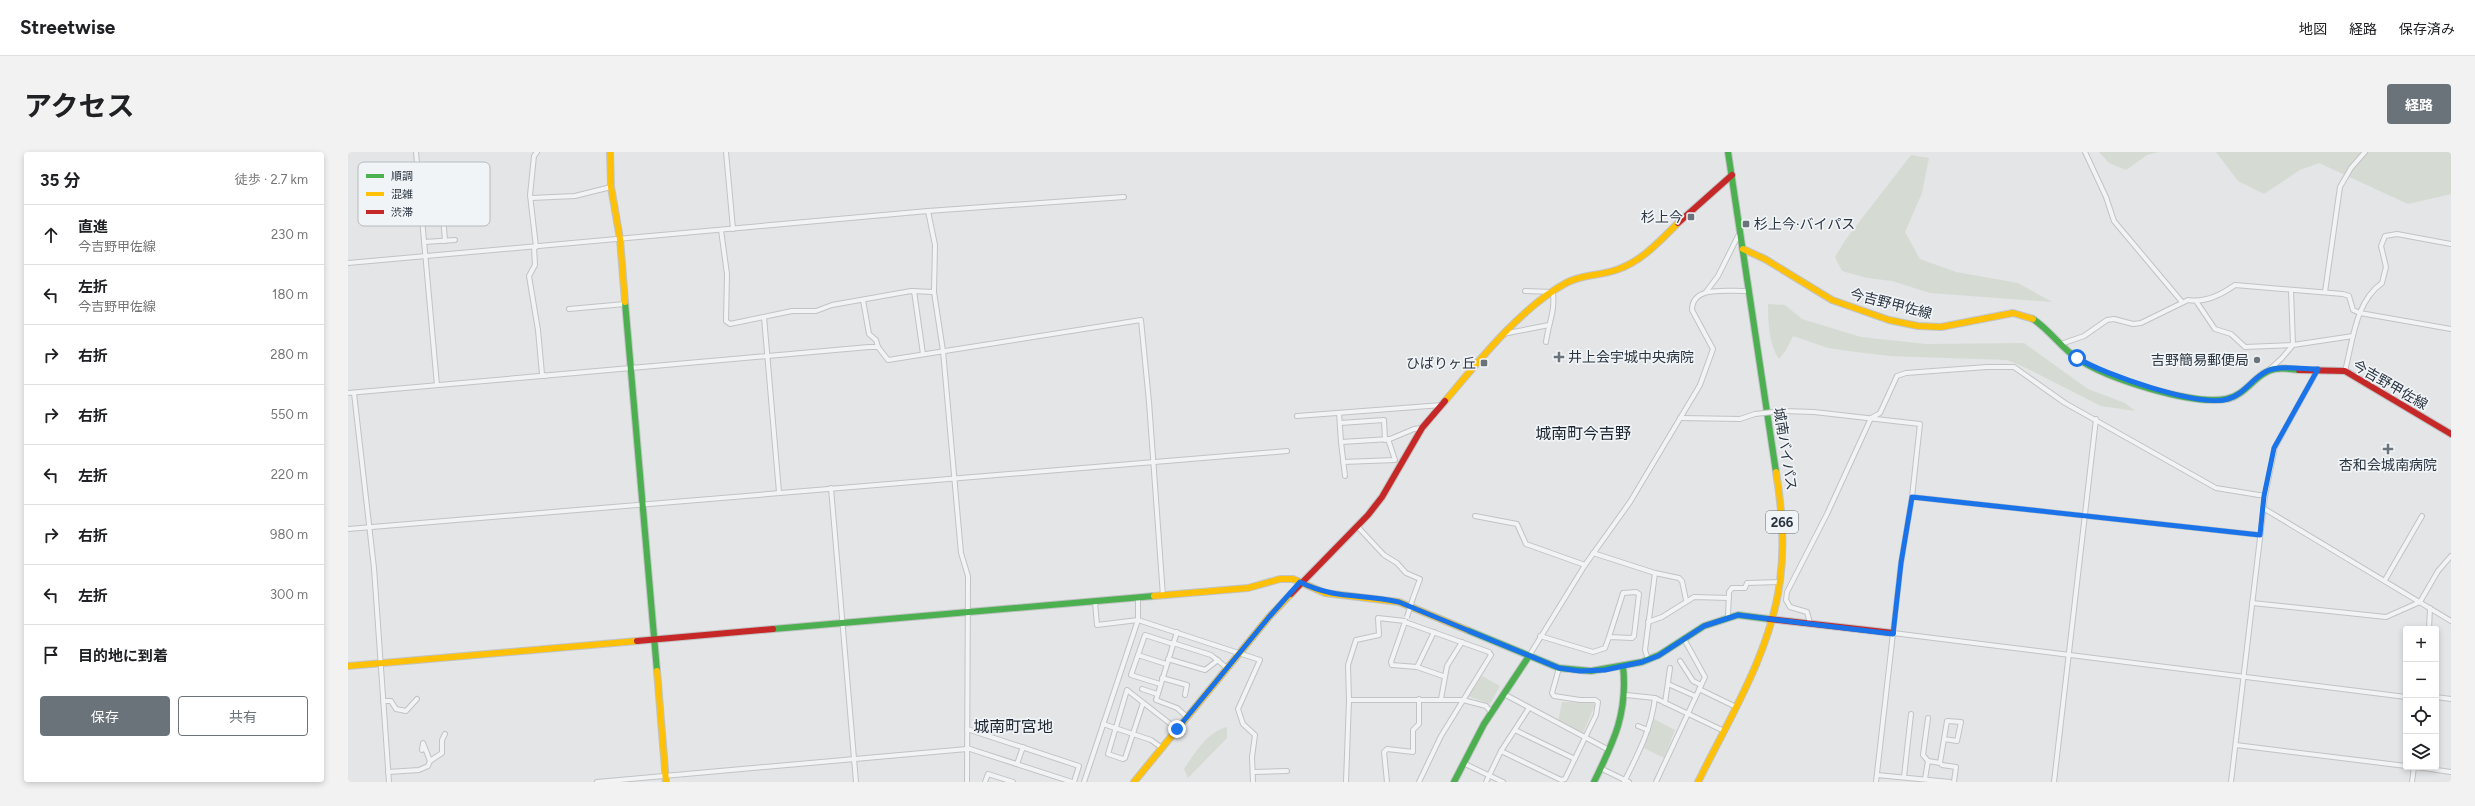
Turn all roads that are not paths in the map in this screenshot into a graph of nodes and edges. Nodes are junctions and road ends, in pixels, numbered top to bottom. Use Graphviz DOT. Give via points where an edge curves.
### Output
graph roads {
  1 [pos="416,152"];
  2 [pos="537,152"];
  3 [pos="610,152"];
  4 [pos="726,152"];
  5 [pos="1728,152"];
  6 [pos="2085,152"];
  7 [pos="2364,152"];
  8 [pos="417,162"];
  9 [pos="1732,175"];
  10 [pos="611,187"];
  11 [pos="1124,197"];
  12 [pos="531,198"];
  13 [pos="928,212"];
  14 [pos="422,226"];
  15 [pos="444,226"];
  16 [pos="733,229"];
  17 [pos="1740,229"];
  18 [pos="721,230"];
  19 [pos="620,239"];
  20 [pos="455,240"];
  21 [pos="445,241"];
  22 [pos="424,242"];
  23 [pos="2451,244"];
  24 [pos="535,247"];
  25 [pos="1743,249"];
  26 [pos="426,256"];
  27 [pos="348,263"];
  28 [pos="2291,290"];
  29 [pos="914,291"];
  30 [pos="1525,291"];
  31 [pos="1749,291"];
  32 [pos="934,292"];
  33 [pos="1553,292"];
  34 [pos="1706,292"];
  35 [pos="2324,292"];
  36 [pos="863,300"];
  37 [pos="2196,301"];
  38 [pos="2182,302"];
  39 [pos="625,304"];
  40 [pos="569,309"];
  41 [pos="2360,313"];
  42 [pos="764,317"];
  43 [pos="1549,325"];
  44 [pos="2451,329"];
  45 [pos="1502,334"];
  46 [pos="2353,336"];
  47 [pos="1546,342"];
  48 [pos="2061,344"];
  49 [pos="2293,345"];
  50 [pos="878,347"];
  51 [pos="943,351"];
  52 [pos="923,354"];
  53 [pos="768,356"];
  54 [pos="630,368"];
  55 [pos="2318,369"];
  56 [pos="2267,371"];
  57 [pos="2345,371"];
  58 [pos="545,376"];
  59 [pos="437,385"];
  60 [pos="348,393"];
  61 [pos="354,393"];
  62 [pos="1444,404"];
  63 [pos="1339,413"];
  64 [pos="1297,416"];
  65 [pos="1680,418"];
  66 [pos="1871,418"];
  67 [pos="2096,419"];
  68 [pos="1340,423"];
  69 [pos="1422,428"];
  70 [pos="2451,434"];
  71 [pos="1387,440"];
  72 [pos="1341,442"];
  73 [pos="1287,451"];
  74 [pos="1154,462"];
  75 [pos="1343,462"];
  76 [pos="1345,476"];
  77 [pos="953,478"];
  78 [pos="831,488"];
  79 [pos="779,492"];
  80 [pos="2264,496"];
  81 [pos="1912,497"];
  82 [pos="642,504"];
  83 [pos="2263,508"];
  84 [pos="1475,516"];
  85 [pos="2086,516"];
  86 [pos="2422,516"];
  87 [pos="1357,526"];
  88 [pos="370,528"];
  89 [pos="348,529"];
  90 [pos="2260,535"];
  91 [pos="1593,553"];
  92 [pos="2451,556"];
  93 [pos="1585,565"];
  94 [pos="1655,573"];
  95 [pos="2385,580"];
  96 [pos="1300,582"];
  97 [pos="1780,582"];
  98 [pos="1163,596"];
  99 [pos="1138,598"];
  100 [pos="1729,598"];
  101 [pos="1686,600"];
  102 [pos="1095,602"];
  103 [pos="2420,602"];
  104 [pos="2252,603"];
  105 [pos="2430,608"];
  106 [pos="967,614"];
  107 [pos="1728,616"];
  108 [pos="1770,617"];
  109 [pos="1138,620"];
  110 [pos="2451,621"];
  111 [pos="1405,622"];
  112 [pos="1648,622"];
  113 [pos="1810,623"];
  114 [pos="843,624"];
  115 [pos="2429,626"];
  116 [pos="1177,632"];
  117 [pos="1434,632"];
  118 [pos="1893,634"];
  119 [pos="1540,636"];
  120 [pos="1610,637"];
  121 [pos="1684,639"];
  122 [pos="654,641"];
  123 [pos="1462,642"];
  124 [pos="1173,643"];
  125 [pos="1240,652"];
  126 [pos="1138,655"];
  127 [pos="1529,656"];
  128 [pos="2068,656"];
  129 [pos="1168,659"];
  130 [pos="1218,660"];
  131 [pos="1648,660"];
  132 [pos="1680,661"];
  133 [pos="381,664"];
  134 [pos="1166,664"];
  135 [pos="348,666"];
  136 [pos="1623,666"];
  137 [pos="1417,667"];
  138 [pos="1227,668"];
  139 [pos="1559,668"];
  140 [pos="1670,668"];
  141 [pos="1443,676"];
  142 [pos="2244,677"];
  143 [pos="1162,678"];
  144 [pos="1160,684"];
  145 [pos="1668,684"];
  146 [pos="1700,687"];
  147 [pos="1142,689"];
  148 [pos="1157,694"];
  149 [pos="1504,694"];
  150 [pos="1185,695"];
  151 [pos="1626,695"];
  152 [pos="1695,696"];
  153 [pos="2403,697"];
  154 [pos="2439,697"];
  155 [pos="417,698"];
  156 [pos="1419,698"];
  157 [pos="1655,698"];
  158 [pos="1441,699"];
  159 [pos="2451,699"];
  160 [pos="1350,700"];
  161 [pos="1463,700"];
  162 [pos="383,701"];
  163 [pos="1143,703"];
  164 [pos="1666,703"];
  165 [pos="1734,706"];
  166 [pos="1529,708"];
  167 [pos="1491,712"];
  168 [pos="1687,713"];
  169 [pos="1911,714"];
  170 [pos="1187,717"];
  171 [pos="1928,718"];
  172 [pos="1104,724"];
  173 [pos="1638,726"];
  174 [pos="1115,728"];
  175 [pos="967,729"];
  176 [pos="1177,729"];
  177 [pos="1515,730"];
  178 [pos="1648,730"];
  179 [pos="1722,730"];
  180 [pos="445,734"];
  181 [pos="1133,734"];
  182 [pos="1585,738"];
  183 [pos="1944,739"];
  184 [pos="2236,745"];
  185 [pos="1022,747"];
  186 [pos="967,748"];
  187 [pos="1162,748"];
  188 [pos="422,750"];
  189 [pos="1609,750"];
  190 [pos="1501,751"];
  191 [pos="1575,759"];
  192 [pos="854,760"];
  193 [pos="430,761"];
  194 [pos="1928,761"];
  195 [pos="1463,763"];
  196 [pos="1018,764"];
  197 [pos="1942,765"];
  198 [pos="2403,766"];
  199 [pos="1600,768"];
  200 [pos="2414,770"];
  201 [pos="2437,770"];
  202 [pos="1287,771"];
  203 [pos="388,772"];
  204 [pos="1254,772"];
  205 [pos="2451,772"];
  206 [pos="1489,775"];
  207 [pos="1877,775"];
  208 [pos="1904,777"];
  209 [pos="666,779"];
  210 [pos="1925,779"];
  211 [pos="1626,781"];
  212 [pos="1931,781"];
  213 [pos="389,782"];
  214 [pos="597,782"];
  215 [pos="856,782"];
  216 [pos="967,782"];
  217 [pos="985,782"];
  218 [pos="1013,782"];
  219 [pos="1073,782"];
  220 [pos="1084,782"];
  221 [pos="1134,782"];
  222 [pos="1253,782"];
  223 [pos="1346,782"];
  224 [pos="1388,782"];
  225 [pos="1419,782"];
  226 [pos="1454,782"];
  227 [pos="1486,782"];
  228 [pos="1503,782"];
  229 [pos="1594,782"];
  230 [pos="1656,782"];
  231 [pos="1698,782"];
  232 [pos="1876,782"];
  233 [pos="1950,782"];
  234 [pos="1954,782"];
  235 [pos="2054,782"];
  236 [pos="2231,782"];
  237 [pos="2412,782"];
  1 -- 8 [label="street"];
  2 -- 12 [label="street" via="532,166"];
  3 -- 10 [label="main road"];
  4 -- 16 [label="street"];
  5 -- 9 [label="main road, 266"];
  6 -- 38 [label="street" via="2114,221"];
  7 -- 35 [label="street" via="2340,187"];
  9 -- 17 [label="main road, 266"];
  9 -- 33 [label="main road" via="1646,254 1616,270 1586,275 1566,283"];
  10 -- 12 [label="street" via="575,196"];
  10 -- 19 [label="main road"];
  11 -- 13 [label="street"];
  12 -- 24 [label="street"];
  13 -- 16 [label="street"];
  13 -- 32 [label="street" via="935,245"];
  14 -- 22 [label="street"];
  15 -- 21 [label="street"];
  16 -- 18 [label="street"];
  17 -- 25 [label="main road, 266"];
  17 -- 34 [label="street" via="1737,243"];
  18 -- 19 [label="street"];
  18 -- 42 [label="street" via="727,274 728,323"];
  19 -- 24 [label="street"];
  19 -- 39 [label="main road"];
  20 -- 21 [label="street"];
  21 -- 22 [label="street"];
  22 -- 26 [label="street"];
  23 -- 41 [label="street" via="2397,234 2385,236 2381,246 2386,267 2382,283 2370,291"];
  24 -- 26 [label="street"];
  24 -- 58 [label="street" via="535,265 529,276 542,374"];
  25 -- 31 [label="main road, 城南バイパス / 266"];
  25 -- 48 [label="main road, 今吉野甲佐線" via="1766,259 1820,294 1861,312 1941,328 2018,313 2033,319"];
  26 -- 27 [label="street"];
  26 -- 59 [label="street"];
  28 -- 35 [label="street"];
  28 -- 37 [label="street" via="2235,285 2221,295"];
  28 -- 49 [label="street"];
  29 -- 32 [label="street"];
  29 -- 36 [label="street"];
  29 -- 52 [label="street"];
  30 -- 33 [label="street"];
  31 -- 34 [label="street"];
  31 -- 97 [label="main road, 城南バイパス / 266" via="1781,502 1783,551"];
  32 -- 51 [label="street"];
  33 -- 43 [label="street" via="1555,309"];
  33 -- 45 [label="main road"];
  34 -- 65 [label="street" via="1698,295 1692,310 1712,345 1713,354 1700,385"];
  35 -- 41 [label="street" via="2349,296 2353,310"];
  36 -- 42 [label="street" via="832,305 816,311 792,311"];
  36 -- 50 [label="street" via="869,334 876,340"];
  37 -- 38 [label="street"];
  37 -- 49 [label="street" via="2215,329 2231,334 2245,347"];
  38 -- 48 [label="street" via="2141,323 2107,320 2084,336"];
  39 -- 40 [label="street"];
  39 -- 54 [label="main road"];
  41 -- 44 [label="street"];
  41 -- 46 [label="street"];
  42 -- 53 [label="street"];
  43 -- 45 [label="street"];
  43 -- 47 [label="street"];
  45 -- 62 [label="main road"];
  46 -- 49 [label="street"];
  46 -- 57 [label="street"];
  48 -- 56 [label="main road, 今吉野甲佐線" via="2077,358 2104,372 2166,391 2214,401 2228,399 2241,393"];
  49 -- 56 [label="street"];
  50 -- 52 [label="street" via="888,360"];
  50 -- 53 [label="street"];
  51 -- 52 [label="street"];
  51 -- 74 [label="street" via="1141,320"];
  51 -- 77 [label="street"];
  53 -- 54 [label="street"];
  53 -- 79 [label="street"];
  54 -- 58 [label="street"];
  54 -- 82 [label="main road"];
  55 -- 56 [label="main road, 今吉野甲佐線"];
  55 -- 57 [label="main road, 今吉野甲佐線"];
  55 -- 80 [label="street" via="2274,448"];
  57 -- 70 [label="main road, 今吉野甲佐線"];
  58 -- 59 [label="street"];
  59 -- 61 [label="street"];
  60 -- 61 [label="street"];
  61 -- 88 [label="street"];
  62 -- 63 [label="street"];
  62 -- 69 [label="main road"];
  63 -- 64 [label="street"];
  63 -- 68 [label="street"];
  65 -- 66 [label="street, bridge" via="1740,418 1782,411"];
  65 -- 91 [label="street" via="1630,502"];
  66 -- 67 [label="street" via="1880,413 1896,376 1906,373 2009,366"];
  66 -- 81 [label="street" via="1920,424"];
  66 -- 113 [label="street" via="1827,514 1787,592 1786,600 1790,607 1807,612"];
  67 -- 80 [label="street" via="2216,488"];
  67 -- 85 [label="street"];
  68 -- 71 [label="street" via="1384,420"];
  68 -- 72 [label="street"];
  69 -- 71 [label="street"];
  69 -- 87 [label="main road" via="1382,497"];
  71 -- 72 [label="street"];
  71 -- 75 [label="street" via="1395,460"];
  72 -- 75 [label="street"];
  73 -- 74 [label="street"];
  74 -- 77 [label="street"];
  74 -- 98 [label="street"];
  75 -- 76 [label="street"];
  77 -- 78 [label="street"];
  77 -- 106 [label="street" via="961,553 968,576"];
  78 -- 79 [label="street"];
  78 -- 114 [label="street"];
  79 -- 82 [label="street"];
  80 -- 83 [label="street"];
  81 -- 85 [label="street"];
  81 -- 118 [label="street"];
  82 -- 88 [label="street"];
  82 -- 122 [label="main road"];
  83 -- 90 [label="street"];
  83 -- 95 [label="street"];
  84 -- 93 [label="street" via="1517,524 1526,544"];
  85 -- 90 [label="street"];
  85 -- 128 [label="street"];
  86 -- 95 [label="street"];
  87 -- 96 [label="main road"];
  87 -- 111 [label="street, bridge" via="1384,555 1398,563 1406,573 1420,579"];
  88 -- 89 [label="street"];
  88 -- 133 [label="street"];
  90 -- 104 [label="street"];
  91 -- 93 [label="street"];
  91 -- 94 [label="street"];
  92 -- 103 [label="street" via="2438,571"];
  93 -- 119 [label="street"];
  94 -- 101 [label="street" via="1679,578"];
  94 -- 112 [label="street"];
  95 -- 103 [label="street"];
  96 -- 98 [label="main road" via="1280,579 1248,588"];
  96 -- 125 [label="main road"];
  96 -- 127 [label="main road" via="1325,593 1385,599 1412,606"];
  97 -- 100 [label="street" via="1748,583 1745,588 1732,588"];
  97 -- 108 [label="main road, 城南バイパス / 266"];
  98 -- 99 [label="main road"];
  99 -- 102 [label="main road"];
  99 -- 109 [label="street"];
  100 -- 101 [label="street" via="1702,597"];
  100 -- 107 [label="street"];
  101 -- 112 [label="street" via="1662,617"];
  102 -- 106 [label="main road"];
  102 -- 109 [label="street" via="1097,625"];
  103 -- 104 [label="street" via="2386,617"];
  103 -- 105 [label="street"];
  104 -- 142 [label="street"];
  105 -- 110 [label="street"];
  105 -- 115 [label="street"];
  106 -- 114 [label="main road"];
  106 -- 175 [label="street"];
  107 -- 108 [label="main road"];
  107 -- 121 [label="main road" via="1704,626"];
  108 -- 113 [label="main road"];
  108 -- 165 [label="main road, 城南バイパス / 266" via="1758,655"];
  109 -- 116 [label="street"];
  109 -- 172 [label="street"];
  111 -- 117 [label="street"];
  111 -- 137 [label="street" via="1391,662 1392,665"];
  111 -- 160 [label="street" via="1378,618 1379,635 1356,640 1348,665"];
  112 -- 131 [label="street" via="1645,650"];
  113 -- 118 [label="main road"];
  114 -- 122 [label="main road"];
  114 -- 192 [label="street"];
  116 -- 124 [label="street"];
  116 -- 125 [label="street"];
  117 -- 123 [label="street"];
  117 -- 137 [label="street"];
  118 -- 128 [label="street"];
  118 -- 207 [label="street"];
  119 -- 120 [label="street" via="1593,652 1605,648"];
  119 -- 127 [label="street"];
  120 -- 120 [label="street" via="1634,636 1639,594 1636,592 1623,593"];
  121 -- 131 [label="main road"];
  121 -- 146 [label="street" via="1705,674"];
  122 -- 133 [label="main road"];
  122 -- 209 [label="main road"];
  123 -- 141 [label="street"];
  123 -- 161 [label="street" via="1491,655"];
  124 -- 126 [label="street" via="1145,634"];
  124 -- 129 [label="street"];
  124 -- 130 [label="street"];
  125 -- 138 [label="main road"];
  125 -- 204 [label="street" via="1260,660 1238,709 1243,724 1255,735 1252,757"];
  126 -- 134 [label="street"];
  126 -- 144 [label="street" via="1131,675"];
  127 -- 139 [label="main road"];
  127 -- 149 [label="main road"];
  128 -- 142 [label="street"];
  128 -- 235 [label="street"];
  129 -- 130 [label="street" via="1205,670"];
  129 -- 134 [label="street"];
  130 -- 138 [label="street"];
  131 -- 136 [label="main road"];
  132 -- 146 [label="street"];
  133 -- 135 [label="main road"];
  133 -- 162 [label="street"];
  134 -- 143 [label="street"];
  136 -- 139 [label="main road" via="1591,671"];
  136 -- 151 [label="main road"];
  137 -- 141 [label="street"];
  138 -- 170 [label="main road"];
  139 -- 182 [label="street" via="1552,693 1554,696 1598,702 1596,714"];
  140 -- 145 [label="street"];
  141 -- 158 [label="street"];
  142 -- 153 [label="street"];
  142 -- 184 [label="street"];
  143 -- 144 [label="street"];
  143 -- 150 [label="street" via="1188,685"];
  144 -- 148 [label="street"];
  145 -- 152 [label="street"];
  145 -- 164 [label="street"];
  146 -- 152 [label="street"];
  146 -- 165 [label="street"];
  147 -- 148 [label="street"];
  148 -- 170 [label="street" via="1158,702 1177,708"];
  149 -- 166 [label="street"];
  149 -- 167 [label="main road"];
  151 -- 157 [label="street"];
  151 -- 189 [label="main road" via="1624,715"];
  152 -- 168 [label="street"];
  154 -- 159 [label="street"];
  155 -- 162 [label="street" via="406,711 396,709 391,701"];
  156 -- 158 [label="street"];
  156 -- 160 [label="street"];
  156 -- 224 [label="street" via="1419,724 1413,730 1413,752 1387,749 1384,752"];
  157 -- 164 [label="street"];
  157 -- 178 [label="street"];
  158 -- 161 [label="street"];
  160 -- 223 [label="street"];
  161 -- 167 [label="street" via="1486,706"];
  161 -- 225 [label="street" via="1441,736"];
  162 -- 203 [label="street"];
  163 -- 174 [label="street" via="1127,690"];
  163 -- 176 [label="street"];
  163 -- 181 [label="street"];
  164 -- 168 [label="street"];
  165 -- 179 [label="main road, 城南バイパス / 266"];
  166 -- 177 [label="street"];
  166 -- 182 [label="street"];
  167 -- 195 [label="main road"];
  168 -- 179 [label="street"];
  168 -- 230 [label="street"];
  169 -- 208 [label="street"];
  170 -- 176 [label="main road"];
  171 -- 194 [label="street" via="1923,755"];
  172 -- 174 [label="street"];
  172 -- 220 [label="street"];
  173 -- 178 [label="street"];
  174 -- 181 [label="street"];
  174 -- 181 [label="street" via="1108,754 1125,758"];
  175 -- 185 [label="street"];
  175 -- 186 [label="street"];
  176 -- 187 [label="main road"];
  177 -- 190 [label="street"];
  177 -- 191 [label="street"];
  178 -- 211 [label="street"];
  179 -- 231 [label="main road, 城南バイパス / 266"];
  180 -- 193 [label="street" via="442,740 442,753"];
  181 -- 187 [label="street" via="1151,740"];
  182 -- 189 [label="street"];
  182 -- 191 [label="street"];
  183 -- 183 [label="street" via="1947,721 1961,722 1957,741"];
  183 -- 194 [label="street" via="1940,763"];
  184 -- 198 [label="street"];
  184 -- 236 [label="street"];
  185 -- 196 [label="street"];
  185 -- 219 [label="street" via="1079,766"];
  186 -- 192 [label="street"];
  186 -- 196 [label="street"];
  186 -- 216 [label="street"];
  187 -- 221 [label="main road"];
  188 -- 193 [label="street" via="423,743"];
  189 -- 199 [label="main road"];
  190 -- 191 [label="street" via="1562,780 1565,779"];
  190 -- 206 [label="street"];
  192 -- 209 [label="street"];
  192 -- 215 [label="street"];
  193 -- 203 [label="street" via="428,766 419,770"];
  194 -- 210 [label="street"];
  195 -- 206 [label="street"];
  195 -- 226 [label="main road"];
  196 -- 219 [label="street"];
  197 -- 234 [label="street" via="1956,767"];
  199 -- 211 [label="street"];
  199 -- 229 [label="main road"];
  200 -- 237 [label="street"];
  201 -- 205 [label="street"];
  202 -- 204 [label="street"];
  203 -- 213 [label="street"];
  204 -- 222 [label="street"];
  206 -- 227 [label="street"];
  206 -- 228 [label="street"];
  207 -- 208 [label="street"];
  207 -- 232 [label="street"];
  208 -- 210 [label="street"];
  209 -- 214 [label="street"];
  210 -- 212 [label="street"];
  212 -- 233 [label="street"];
  217 -- 218 [label="street" via="988,774"];
}
